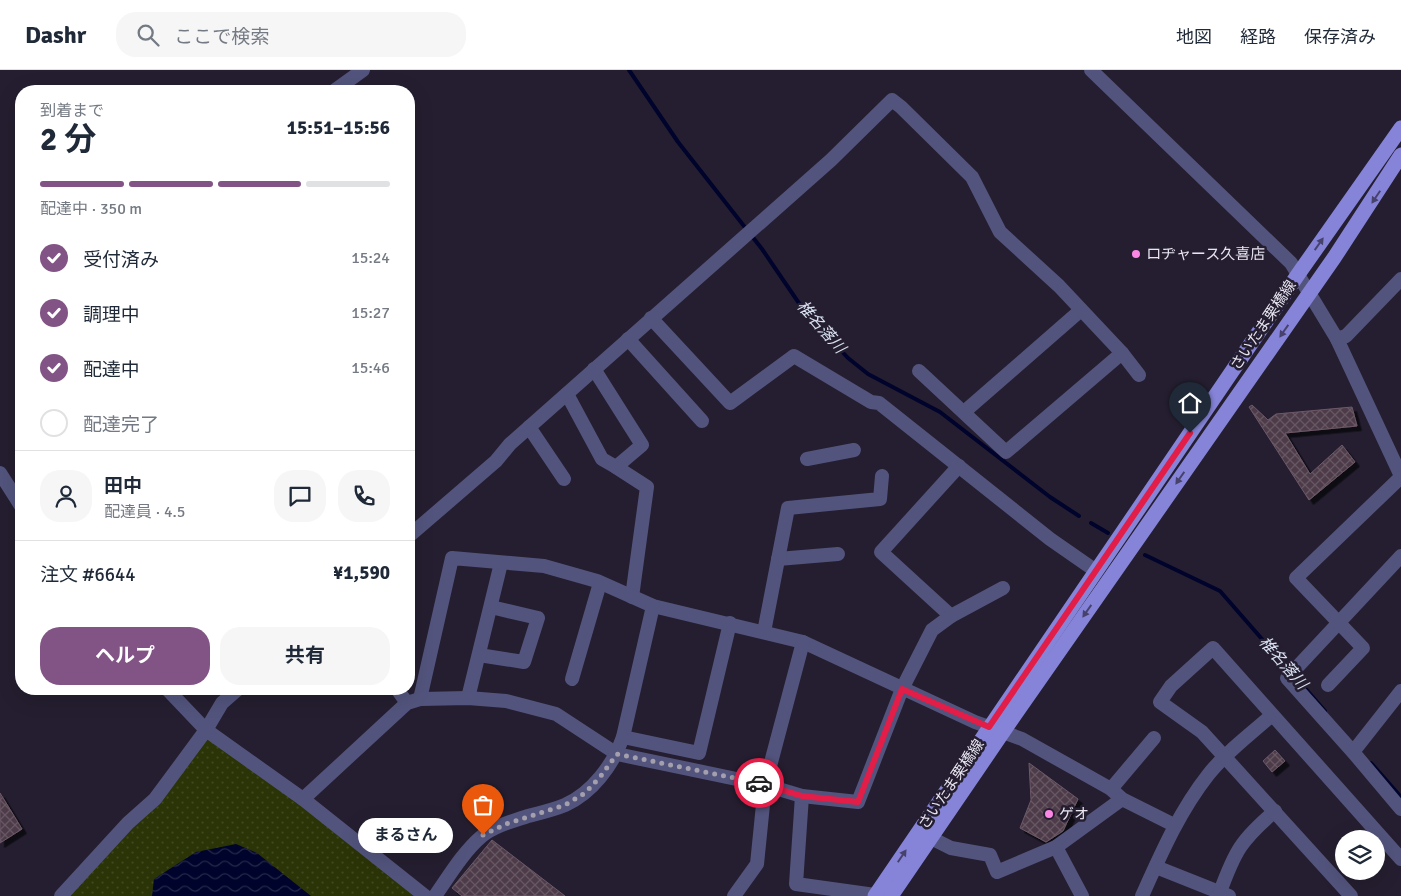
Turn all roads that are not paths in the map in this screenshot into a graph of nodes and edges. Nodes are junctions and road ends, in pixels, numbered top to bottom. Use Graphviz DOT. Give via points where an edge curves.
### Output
graph roads {
  1 [pos="363,70"];
  2 [pos="1091,70"];
  3 [pos="342,85"];
  4 [pos="1401,128"];
  5 [pos="1401,155"];
  6 [pos="1298,273"];
  7 [pos="1401,279"];
  8 [pos="1310,292"];
  9 [pos="1081,310"];
  10 [pos="651,318"];
  11 [pos="628,339"];
  12 [pos="1337,339"];
  13 [pos="1122,353"];
  14 [pos="594,369"];
  15 [pos="919,370"];
  16 [pos="1139,375"];
  17 [pos="566,394"];
  18 [pos="964,412"];
  19 [pos="702,421"];
  20 [pos="528,427"];
  21 [pos="854,450"];
  22 [pos="807,459"];
  23 [pos="959,466"];
  24 [pos="616,467"];
  25 [pos="0,473"];
  26 [pos="882,476"];
  27 [pos="1401,476"];
  28 [pos="564,479"];
  29 [pos="15,497"];
  30 [pos="415,531"];
  31 [pos="838,554"];
  32 [pos="1401,556"];
  33 [pos="778,559"];
  34 [pos="501,563"];
  35 [pos="1096,571"];
  36 [pos="600,583"];
  37 [pos="1003,588"];
  38 [pos="632,597"];
  39 [pos="653,606"];
  40 [pos="490,607"];
  41 [pos="951,616"];
  42 [pos="730,623"];
  43 [pos="1338,624"];
  44 [pos="764,632"];
  45 [pos="803,642"];
  46 [pos="479,656"];
  47 [pos="572,679"];
  48 [pos="1328,685"];
  49 [pos="902,689"];
  50 [pos="1401,691"];
  51 [pos="415,694"];
  52 [pos="173,695"];
  53 [pos="232,695"];
  54 [pos="405,695"];
  55 [pos="415,695"];
  56 [pos="468,698"];
  57 [pos="413,701"];
  58 [pos="1272,715"];
  59 [pos="206,730"];
  60 [pos="996,730"];
  61 [pos="623,737"];
  62 [pos="1154,738"];
  63 [pos="1353,752"];
  64 [pos="617,754"];
  65 [pos="1225,756"];
  66 [pos="765,784"];
  67 [pos="1111,790"];
  68 [pos="802,796"];
  69 [pos="303,799"];
  70 [pos="1122,799"];
  71 [pos="1401,809"];
  72 [pos="1275,811"];
  73 [pos="1174,825"];
  74 [pos="931,838"];
  75 [pos="1056,847"];
  76 [pos="1401,859"];
  77 [pos="1156,867"];
  78 [pos="1224,894"];
  79 [pos="61,896"];
  80 [pos="426,896"];
  81 [pos="434,896"];
  82 [pos="734,896"];
  83 [pos="875,896"];
  84 [pos="891,896"];
  85 [pos="1082,896"];
  86 [pos="1142,896"];
  87 [pos="1351,896"];
  1 -- 3 [label="street"];
  2 -- 6 [label="street"];
  6 -- 4 [label="main road, さいたま栗橋線, one-way"];
  5 -- 8 [label="main road, さいたま栗橋線, one-way"];
  6 -- 8 [label="street"];
  6 -- 35 [label="main road, さいたま栗橋線"];
  7 -- 12 [label="street" via="1346,336"];
  8 -- 12 [label="street"];
  8 -- 60 [label="main road, さいたま栗橋線, one-way"];
  9 -- 10 [label="street" via="1000,232 972,177 892,100 831,160"];
  9 -- 13 [label="street"];
  9 -- 18 [label="street"];
  10 -- 11 [label="street"];
  10 -- 23 [label="street" via="730,402 794,356 871,402 879,403"];
  11 -- 14 [label="street"];
  11 -- 19 [label="street"];
  12 -- 27 [label="street"];
  13 -- 16 [label="street"];
  13 -- 18 [label="street" via="1006,452"];
  14 -- 17 [label="street"];
  14 -- 24 [label="street" via="642,446"];
  15 -- 18 [label="street"];
  17 -- 20 [label="street"];
  17 -- 24 [label="street" via="602,459"];
  20 -- 28 [label="street"];
  20 -- 30 [label="street" via="496,461"];
  21 -- 22 [label="street"];
  23 -- 35 [label="street" via="1050,539"];
  23 -- 41 [label="street" via="881,552"];
  24 -- 38 [label="street" via="647,487"];
  25 -- 29 [label="street"];
  26 -- 33 [label="street" via="880,499 788,508"];
  27 -- 43 [label="street" via="1296,578"];
  31 -- 33 [label="street"];
  32 -- 43 [label="street"];
  33 -- 44 [label="street"];
  34 -- 36 [label="street" via="544,566"];
  34 -- 40 [label="street"];
  34 -- 51 [label="street" via="452,558"];
  35 -- 60 [label="main road, さいたま栗橋線"];
  36 -- 38 [label="street"];
  36 -- 47 [label="street"];
  37 -- 41 [label="street"];
  38 -- 39 [label="street"];
  39 -- 42 [label="street"];
  39 -- 61 [label="street"];
  40 -- 46 [label="street"];
  40 -- 46 [label="street" via="538,618 524,662"];
  41 -- 49 [label="street" via="932,630"];
  42 -- 44 [label="street"];
  42 -- 61 [label="street" via="700,753"];
  43 -- 48 [label="street" via="1363,648"];
  43 -- 63 [label="street" via="1287,678"];
  44 -- 45 [label="street"];
  45 -- 49 [label="street"];
  45 -- 66 [label="street"];
  46 -- 56 [label="street"];
  49 -- 60 [label="street"];
  49 -- 68 [label="street" via="858,802"];
  50 -- 63 [label="street"];
  52 -- 59 [label="street"];
  53 -- 59 [label="street"];
  54 -- 57 [label="street"];
  55 -- 57 [label="street"];
  56 -- 57 [label="street"];
  56 -- 64 [label="street" via="506,702 556,714"];
  57 -- 69 [label="street"];
  58 -- 65 [label="street"];
  58 -- 65 [label="street" via="1213,648 1189,668 1160,702 1202,732"];
  58 -- 76 [label="street"];
  59 -- 69 [label="street"];
  59 -- 79 [label="street" via="154,799"];
  60 -- 67 [label="street" via="1022,739"];
  60 -- 74 [label="main road, さいたま栗橋線"];
  83 -- 60 [label="main road, さいたま栗橋線, one-way"];
  61 -- 64 [label="street"];
  62 -- 67 [label="street"];
  63 -- 71 [label="street"];
  64 -- 66 [label="street"];
  64 -- 81 [label="street" via="585,793 565,805 483,835 465,853"];
  65 -- 72 [label="street"];
  65 -- 73 [label="street"];
  66 -- 68 [label="street"];
  66 -- 82 [label="street" via="758,864"];
  67 -- 70 [label="street"];
  68 -- 83 [label="street" via="796,884"];
  69 -- 80 [label="street"];
  70 -- 73 [label="street"];
  70 -- 75 [label="street"];
  72 -- 78 [label="street" via="1248,834 1232,860"];
  72 -- 87 [label="street"];
  73 -- 77 [label="street"];
  74 -- 75 [label="street" via="951,848 990,855 997,872"];
  74 -- 84 [label="main road, さいたま栗橋線"];
  75 -- 85 [label="street"];
  77 -- 78 [label="street"];
  77 -- 86 [label="street"];
}
